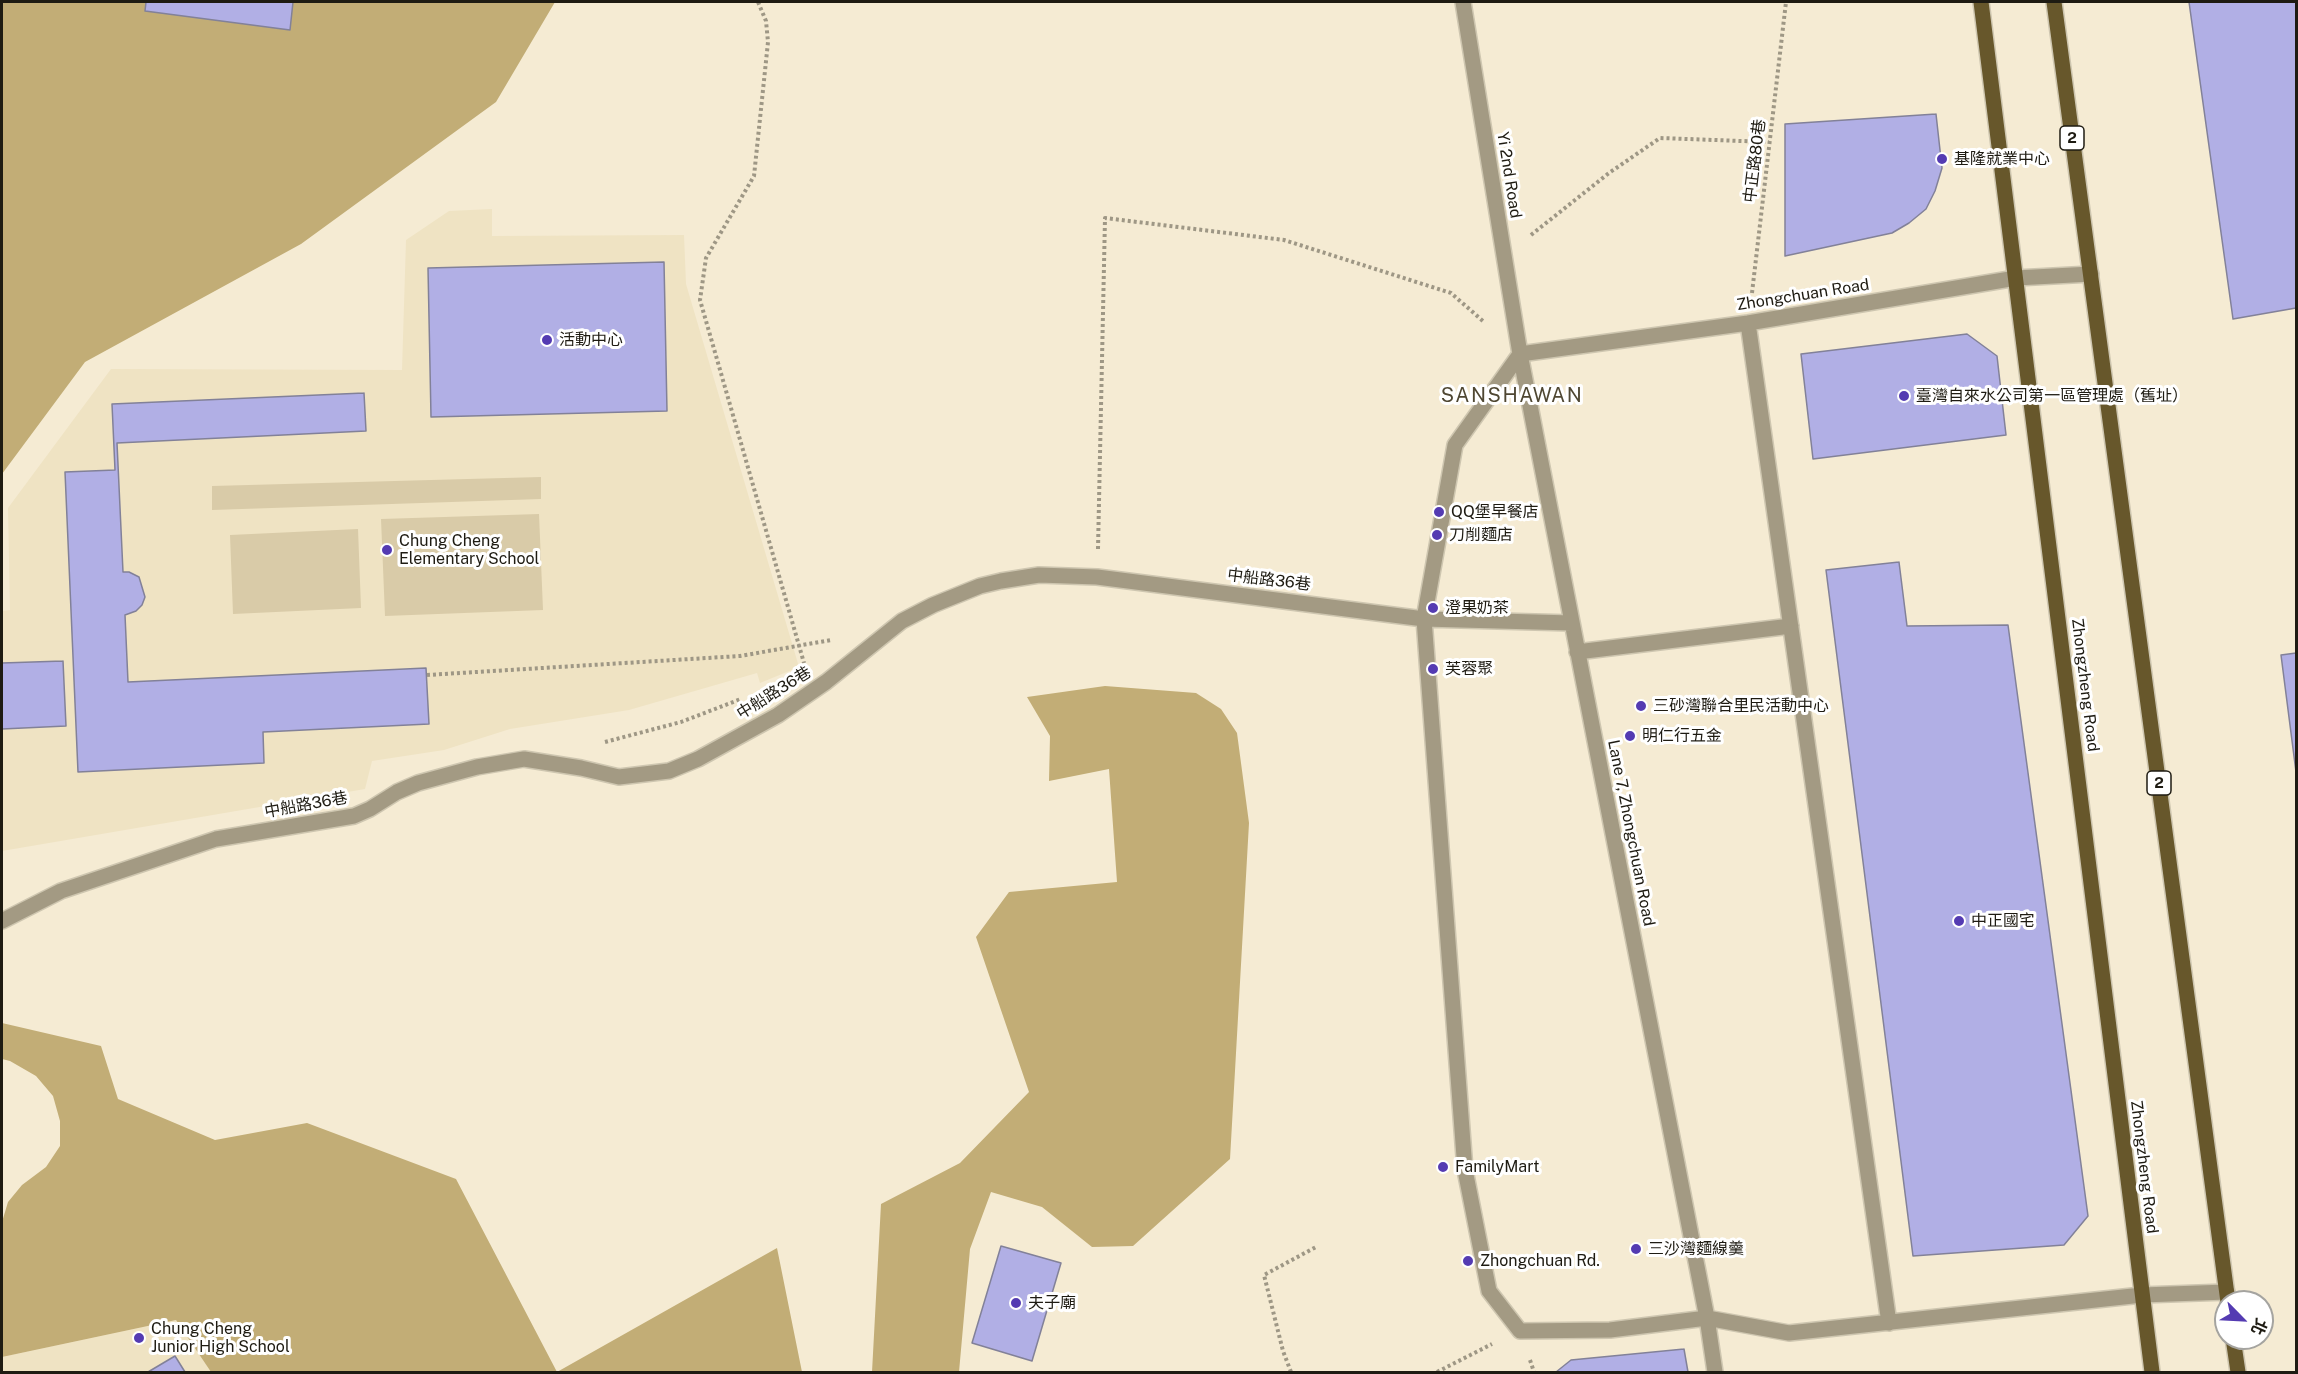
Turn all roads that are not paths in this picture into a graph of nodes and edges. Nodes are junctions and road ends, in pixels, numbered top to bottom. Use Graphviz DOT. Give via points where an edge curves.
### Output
graph roads {
  1 [pos="1463,2"];
  2 [pos="1981,2"];
  3 [pos="2054,2"];
  4 [pos="2091,274"];
  5 [pos="2016,278"];
  6 [pos="1748,323"];
  7 [pos="1520,354"];
  8 [pos="1424,619"];
  9 [pos="1572,623"];
  10 [pos="1791,626"];
  11 [pos="1577,652"];
  12 [pos="2,921"];
  13 [pos="2227,1290"];
  14 [pos="2142,1295"];
  15 [pos="2214,1297"];
  16 [pos="1707,1318"];
  17 [pos="1889,1323"];
  18 [pos="2235,1350"];
  19 [pos="1715,1372"];
  20 [pos="2152,1372"];
  21 [pos="2238,1372"];
  1 -- 7 [label="street, Yi 2nd Road"];
  2 -- 5 [label="main road, Zhongzheng Road"];
  3 -- 4 [label="main road, 2"];
  4 -- 5 [label="street, Zhongchuan Road"];
  4 -- 13 [label="main road, 2"];
  5 -- 6 [label="street, Zhongchuan Road"];
  5 -- 14 [label="main road, Zhongzheng Road"];
  6 -- 7 [label="street, Zhongchuan Road"];
  6 -- 10 [label="street"];
  7 -- 8 [label="street" via="1455,445"];
  7 -- 9 [label="street, Lane 7, Zhongchuan Road"];
  8 -- 9 [label="street, 中船路36巷"];
  8 -- 12 [label="street, 中船路36巷" via="1097,576 1039,575 1001,581 980,586 902,621 778,715 669,771 619,777 524,759 477,767 418,783 354,816 216,839 61,891"];
  8 -- 16 [label="street" via="1465,1170 1489,1291 1520,1330 1610,1329"];
  9 -- 11 [label="street, Lane 7, Zhongchuan Road"];
  10 -- 11 [label="street"];
  10 -- 17 [label="street"];
  11 -- 16 [label="street, Lane 7, Zhongchuan Road"];
  14 -- 15 [label="street"];
  14 -- 17 [label="street"];
  14 -- 20 [label="main road, Zhongzheng Road"];
  16 -- 17 [label="street" via="1789,1333"];
  16 -- 19 [label="street, Lane 7, Zhongchuan Road"];
  18 -- 21 [label="main road"];
}
